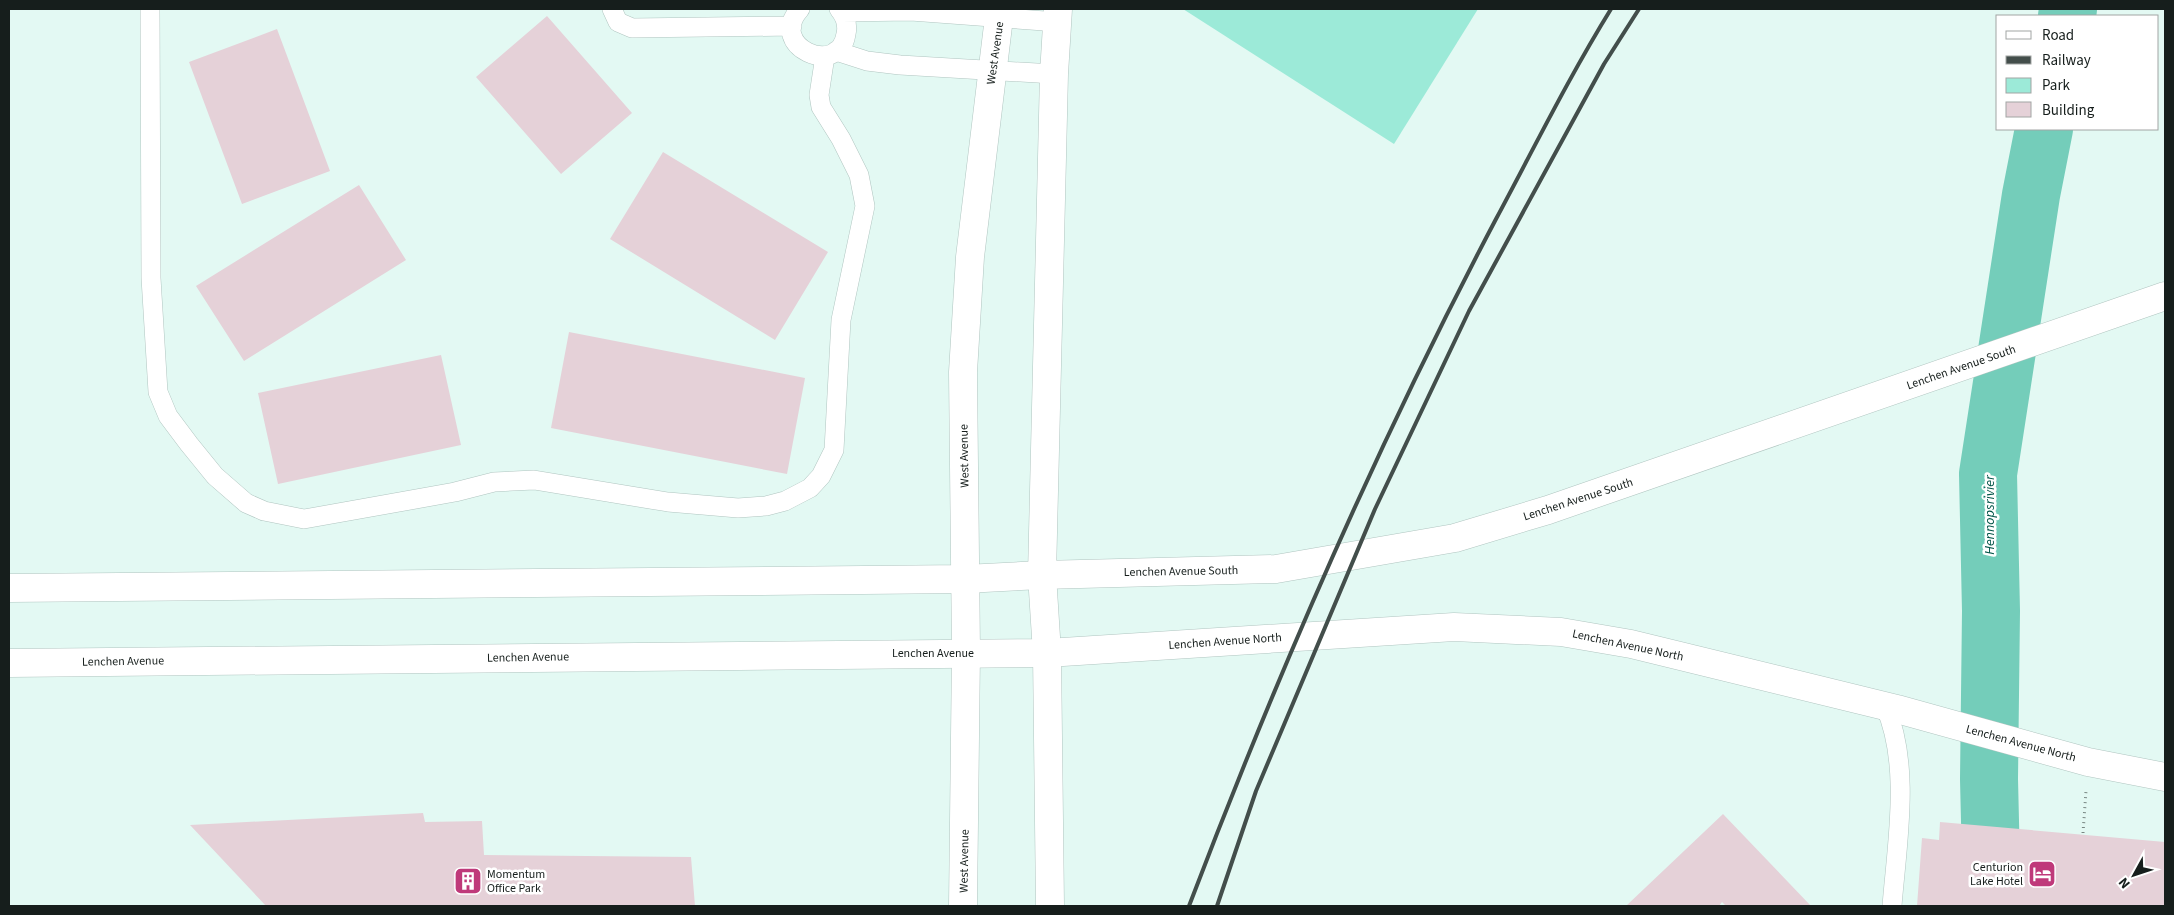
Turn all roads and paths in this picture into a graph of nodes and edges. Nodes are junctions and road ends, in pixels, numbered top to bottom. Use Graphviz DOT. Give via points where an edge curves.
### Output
graph roads {
  1 [pos="150,9"];
  2 [pos="612,9"];
  3 [pos="800,9"];
  4 [pos="840,10"];
  5 [pos="1000,13"];
  6 [pos="1058,16"];
  7 [pos="792,26"];
  8 [pos="830,53"];
  9 [pos="992,70"];
  10 [pos="1054,74"];
  11 [pos="2165,296"];
  12 [pos="1042,575"];
  13 [pos="965,579"];
  14 [pos="9,588"];
  15 [pos="966,652"];
  16 [pos="1047,653"];
  17 [pos="9,663"];
  18 [pos="1891,708"];
  19 [pos="2088,762"];
  20 [pos="2165,777"];
  21 [pos="2083,833"];
  22 [pos="963,906"];
  23 [pos="1050,906"];
  24 [pos="1892,906"];
  1 -- 8 [label="lane" via="152,278 158,392 168,416 189,444 246,504 304,519 494,482 534,480 668,502 738,508 785,501 810,488 821,476 834,450 841,320 865,206 859,175 821,108 819,95"];
  2 -- 7 [label="lane" via="618,22 632,28"];
  3 -- 7 [label="lane"];
  4 -- 5 [label="lane"];
  4 -- 8 [label="lane" via="847,28 846,36 843,44"];
  5 -- 6 [label="lane"];
  5 -- 9 [label="main road, West Avenue"];
  6 -- 10 [label="main road"];
  7 -- 8 [label="lane" via="798,46 810,55"];
  8 -- 9 [label="lane" via="900,65"];
  9 -- 10 [label="lane"];
  9 -- 13 [label="main road, West Avenue" via="970,257 963,372"];
  10 -- 12 [label="main road"];
  11 -- 12 [label="main road, Lenchen Avenue South" via="1548,510 1455,538 1276,569"];
  12 -- 13 [label="main road, Lenchen Avenue South"];
  12 -- 16 [label="main road"];
  13 -- 14 [label="main road"];
  13 -- 15 [label="main road, West Avenue"];
  15 -- 16 [label="main road, Lenchen Avenue"];
  15 -- 17 [label="main road, Lenchen Avenue"];
  15 -- 22 [label="main road, West Avenue"];
  16 -- 18 [label="main road, Lenchen Avenue North" via="1454,627 1561,632 1631,644"];
  16 -- 23 [label="main road"];
  18 -- 19 [label="main road, Lenchen Avenue North"];
  18 -- 24 [label="lane" via="1900,772"];
  19 -- 20 [label="main road, Lenchen Avenue North"];
  19 -- 21 [label="path"];
}
